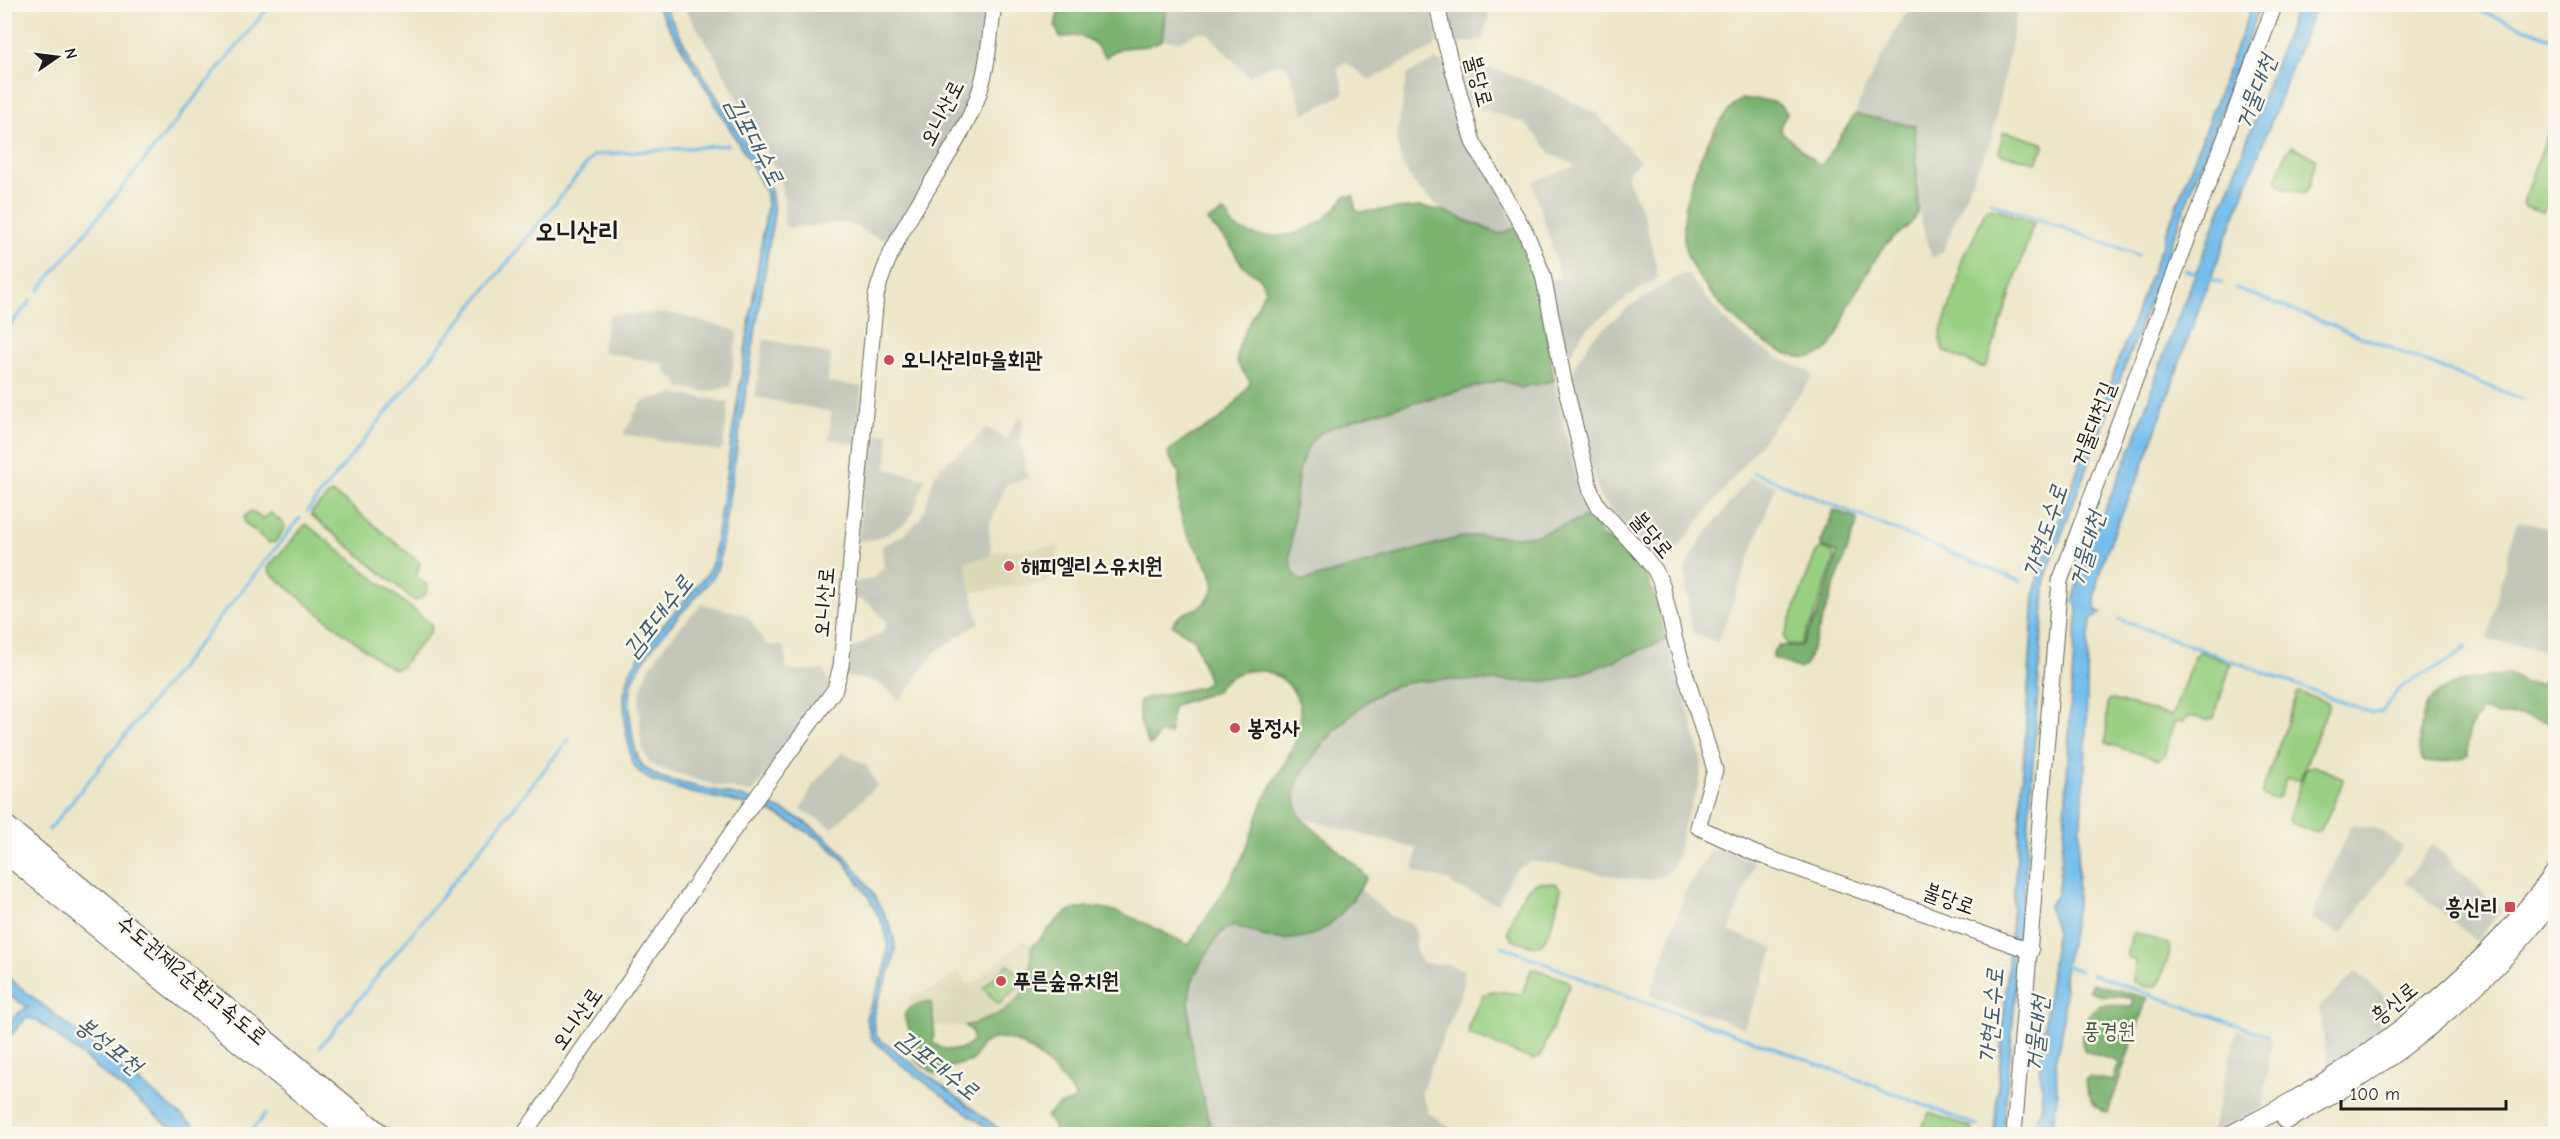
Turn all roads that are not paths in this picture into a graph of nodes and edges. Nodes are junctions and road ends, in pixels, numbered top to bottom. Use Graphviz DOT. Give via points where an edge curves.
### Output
graph roads {
  1 [pos="994,4"];
  2 [pos="1437,4"];
  3 [pos="2275,4"];
  4 [pos="4,825"];
  5 [pos="4,851"];
  6 [pos="2556,871"];
  7 [pos="2556,896"];
  8 [pos="2031,951"];
  9 [pos="353,1134"];
  10 [pos="379,1134"];
  11 [pos="524,1134"];
  12 [pos="2014,1134"];
  13 [pos="2232,1134"];
  14 [pos="2258,1134"];
  1 -- 11 [label="street, 오니산로" via="981,91 882,268 836,689"];
  2 -- 8 [label="street, 불당로" via="1473,142 1526,233 1540,266 1591,492 1598,506 1655,570 1662,585 1715,770 1698,827 1754,853"];
  3 -- 8 [label="street, 거물대천길" via="2060,581"];
  4 -- 10 [label="highway, 수도권제2순환고속도로"];
  5 -- 9 [label="highway, 수도권제2순환고속도로"];
  6 -- 13 [label="main road, 흥신로" via="2510,929 2429,1005 2321,1086"];
  7 -- 14 [label="main road, 흥신로" via="2517,942 2417,1036 2324,1101"];
  8 -- 12 [label="street"];
}
